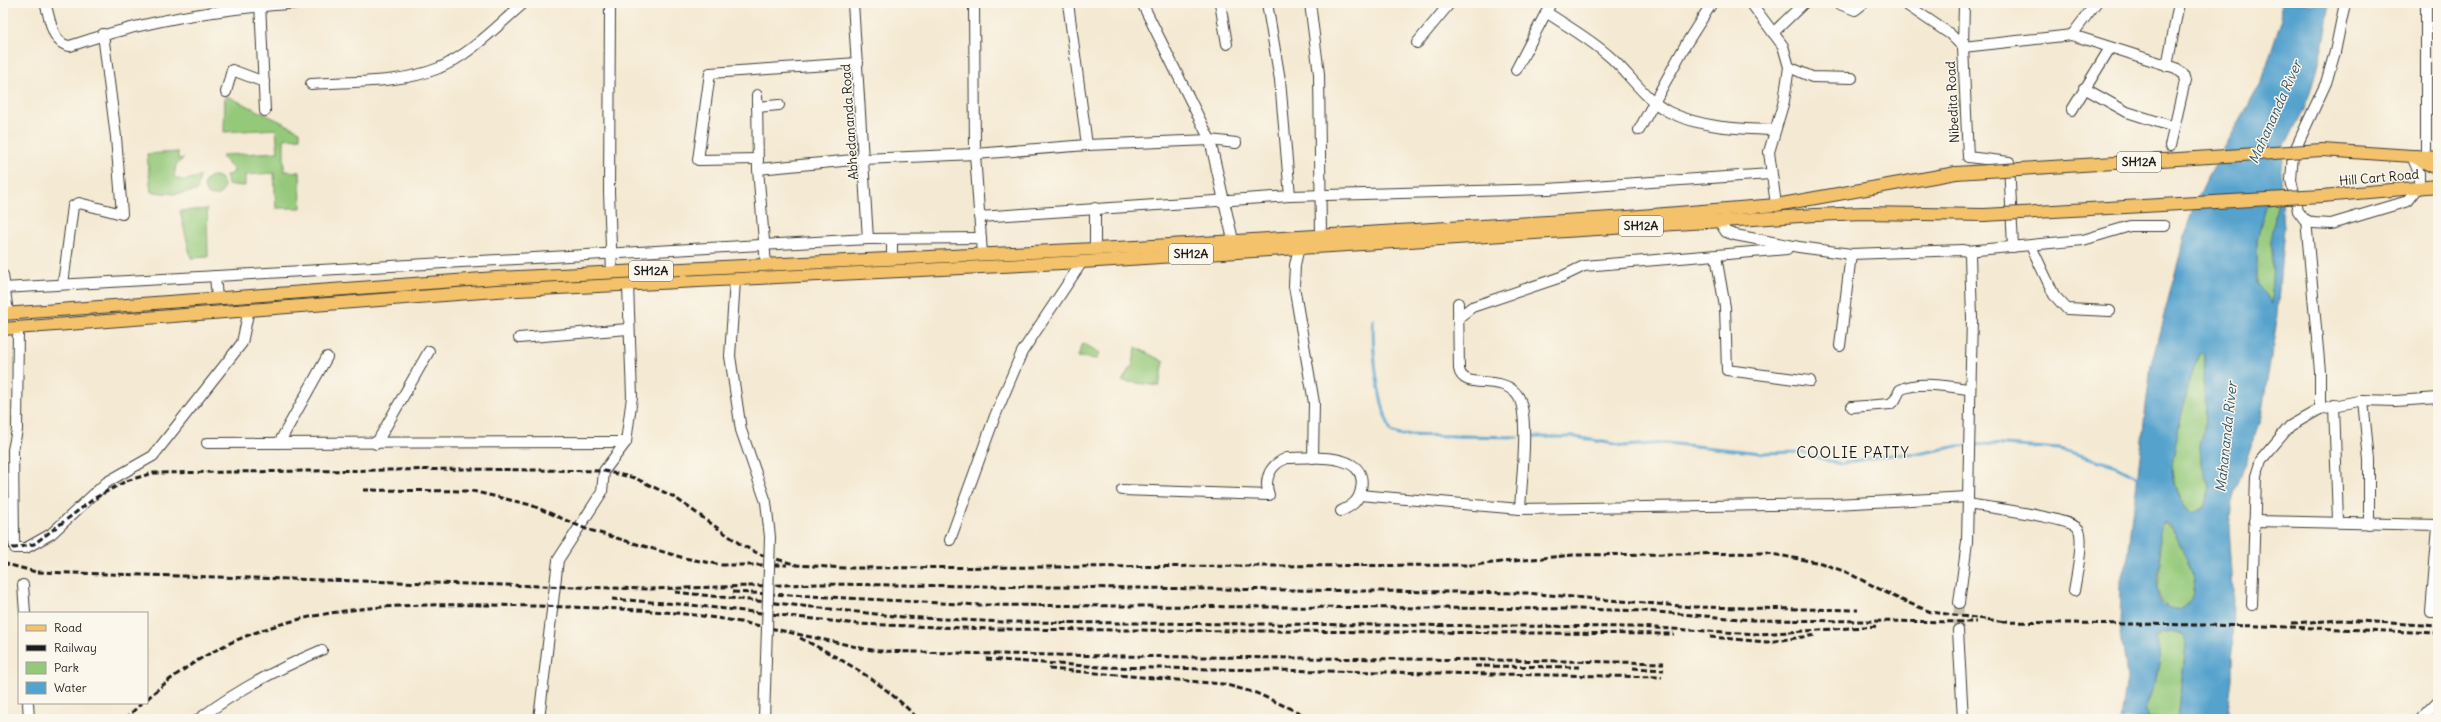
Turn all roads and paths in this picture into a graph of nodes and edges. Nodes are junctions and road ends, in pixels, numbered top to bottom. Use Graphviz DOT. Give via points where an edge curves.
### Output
graph roads {
  1 [pos="45,3"];
  2 [pos="301,3"];
  3 [pos="524,3"];
  4 [pos="610,3"];
  5 [pos="853,3"];
  6 [pos="974,3"];
  7 [pos="1068,3"];
  8 [pos="1142,3"];
  9 [pos="1220,3"];
  10 [pos="1267,3"];
  11 [pos="1310,3"];
  12 [pos="1450,3"];
  13 [pos="1712,3"];
  14 [pos="1751,3"];
  15 [pos="1804,3"];
  16 [pos="1837,3"];
  17 [pos="1864,3"];
  18 [pos="1904,3"];
  19 [pos="1964,3"];
  20 [pos="2096,3"];
  21 [pos="2178,3"];
  22 [pos="2345,3"];
  23 [pos="2426,3"];
  24 [pos="260,4"];
  25 [pos="1549,7"];
  26 [pos="1773,33"];
  27 [pos="103,34"];
  28 [pos="2072,35"];
  29 [pos="1417,43"];
  30 [pos="1227,44"];
  31 [pos="1963,47"];
  32 [pos="2110,48"];
  33 [pos="858,63"];
  34 [pos="2167,66"];
  35 [pos="1789,67"];
  36 [pos="1516,70"];
  37 [pos="1852,78"];
  38 [pos="2427,80"];
  39 [pos="2438,81"];
  40 [pos="264,82"];
  41 [pos="311,84"];
  42 [pos="2084,88"];
  43 [pos="226,92"];
  44 [pos="757,95"];
  45 [pos="1654,102"];
  46 [pos="779,105"];
  47 [pos="757,107"];
  48 [pos="2072,110"];
  49 [pos="265,112"];
  50 [pos="2174,127"];
  51 [pos="1639,130"];
  52 [pos="1774,130"];
  53 [pos="1210,140"];
  54 [pos="1236,143"];
  55 [pos="1087,145"];
  56 [pos="2170,146"];
  57 [pos="975,154"];
  58 [pos="2412,156"];
  59 [pos="864,158"];
  60 [pos="2432,158"];
  61 [pos="758,164"];
  62 [pos="2438,169"];
  63 [pos="1770,174"];
  64 [pos="2438,186"];
  65 [pos="2419,187"];
  66 [pos="2438,191"];
  67 [pos="1321,194"];
  68 [pos="1290,196"];
  69 [pos="1225,200"];
  70 [pos="1776,205"];
  71 [pos="1095,208"];
  72 [pos="979,217"];
  73 [pos="2306,220"];
  74 [pos="1719,221"];
  75 [pos="2164,226"];
  76 [pos="1321,234"];
  77 [pos="981,238"];
  78 [pos="868,239"];
  79 [pos="892,239"];
  80 [pos="1233,240"];
  81 [pos="1299,241"];
  82 [pos="764,245"];
  83 [pos="2031,246"];
  84 [pos="1799,247"];
  85 [pos="2013,247"];
  86 [pos="1095,249"];
  87 [pos="1967,251"];
  88 [pos="611,253"];
  89 [pos="984,254"];
  90 [pos="1851,254"];
  91 [pos="1716,256"];
  92 [pos="892,258"];
  93 [pos="1082,262"];
  94 [pos="766,265"];
  95 [pos="986,266"];
  96 [pos="612,273"];
  97 [pos="3,275"];
  98 [pos="215,276"];
  99 [pos="735,280"];
  100 [pos="63,284"];
  101 [pos="628,285"];
  102 [pos="612,286"];
  103 [pos="4,288"];
  104 [pos="217,298"];
  105 [pos="1458,303"];
  106 [pos="248,309"];
  107 [pos="218,311"];
  108 [pos="2110,312"];
  109 [pos="6,313"];
  110 [pos="1458,318"];
  111 [pos="18,328"];
  112 [pos="3,329"];
  113 [pos="628,329"];
  114 [pos="519,338"];
  115 [pos="1840,346"];
  116 [pos="429,351"];
  117 [pos="327,357"];
  118 [pos="1810,381"];
  119 [pos="1969,389"];
  120 [pos="2438,398"];
  121 [pos="2363,400"];
  122 [pos="2334,405"];
  123 [pos="1852,407"];
  124 [pos="2320,409"];
  125 [pos="279,442"];
  126 [pos="626,442"];
  127 [pos="207,443"];
  128 [pos="376,444"];
  129 [pos="13,450"];
  130 [pos="3,457"];
  131 [pos="1313,458"];
  132 [pos="1122,490"];
  133 [pos="1360,495"];
  134 [pos="1968,501"];
  135 [pos="1520,509"];
  136 [pos="1341,511"];
  137 [pos="2254,521"];
  138 [pos="2338,521"];
  139 [pos="2369,524"];
  140 [pos="2438,526"];
  141 [pos="950,540"];
  142 [pos="2438,540"];
  143 [pos="23,585"];
  144 [pos="2074,591"];
  145 [pos="1959,603"];
  146 [pos="2252,605"];
  147 [pos="25,612"];
  148 [pos="2438,612"];
  149 [pos="1958,630"];
  150 [pos="322,650"];
  151 [pos="2438,701"];
  152 [pos="28,704"];
  153 [pos="29,719"];
  154 [pos="199,719"];
  155 [pos="539,719"];
  156 [pos="764,719"];
  157 [pos="1963,719"];
  158 [pos="2420,719"];
  1 -- 27 [label="street" via="57,39 62,44 70,46"];
  2 -- 24 [label="street"];
  3 -- 41 [label="street" via="466,51 427,72 396,78"];
  4 -- 88 [label="street"];
  5 -- 33 [label="street, Abhedananda Road"];
  6 -- 57 [label="street"];
  7 -- 55 [label="street"];
  8 -- 53 [label="street"];
  9 -- 30 [label="street"];
  10 -- 68 [label="street" via="1280,80"];
  11 -- 67 [label="street" via="1318,74"];
  12 -- 29 [label="street"];
  13 -- 45 [label="street"];
  14 -- 26 [label="street"];
  15 -- 26 [label="street"];
  16 -- 17 [label="street" via="1854,10"];
  18 -- 31 [label="street, Nibedita Road" via="1950,34"];
  19 -- 31 [label="street"];
  20 -- 28 [label="street"];
  21 -- 34 [label="street"];
  22 -- 73 [label="street" via="2326,83 2293,154 2294,202"];
  23 -- 38 [label="street"];
  24 -- 27 [label="street"];
  24 -- 40 [label="street"];
  25 -- 36 [label="street"];
  25 -- 45 [label="street" via="1608,55"];
  26 -- 35 [label="street" via="1783,46"];
  27 -- 100 [label="street" via="116,137 122,214 80,204 73,206"];
  28 -- 31 [label="street"];
  28 -- 32 [label="street"];
  31 -- 85 [label="street, Nibedita Road" via="1968,157 2010,162"];
  32 -- 34 [label="street"];
  32 -- 42 [label="street"];
  33 -- 59 [label="street, Abhedananda Road"];
  33 -- 61 [label="street" via="710,73 698,160"];
  34 -- 50 [label="street" via="2176,68 2183,74 2184,81"];
  35 -- 37 [label="street" via="1812,77"];
  35 -- 52 [label="street" via="1784,101"];
  38 -- 39 [label="street"];
  38 -- 60 [label="street"];
  40 -- 43 [label="street" via="232,70"];
  40 -- 49 [label="street"];
  42 -- 48 [label="street"];
  42 -- 50 [label="street" via="2127,112"];
  44 -- 47 [label="street"];
  45 -- 51 [label="street"];
  45 -- 52 [label="street" via="1684,118 1707,124 1731,129"];
  46 -- 47 [label="street"];
  47 -- 61 [label="street"];
  50 -- 56 [label="street"];
  52 -- 63 [label="street" via="1769,152"];
  53 -- 54 [label="street"];
  53 -- 55 [label="street"];
  53 -- 69 [label="street"];
  55 -- 57 [label="street"];
  57 -- 59 [label="street"];
  57 -- 72 [label="street"];
  58 -- 60 [label="main road, Hill Cart Road"];
  58 -- 62 [label="main road, Hill Cart Road / SH12A"];
  58 -- 65 [label="street" via="2419,173"];
  58 -- 70 [label="main road, Hill Cart Road / SH12A, bridge" via="2322,150 1956,173"];
  59 -- 61 [label="street"];
  59 -- 78 [label="street, Abhedananda Road"];
  61 -- 82 [label="street"];
  63 -- 67 [label="street" via="1548,189"];
  63 -- 70 [label="street"];
  64 -- 65 [label="main road, Hill Cart Road"];
  65 -- 66 [label="main road, SH12A"];
  65 -- 73 [label="street" via="2408,201 2357,217 2324,225"];
  65 -- 74 [label="main road, Hill Cart Road / SH12A, bridge" via="2322,196 1984,215 1864,213"];
  67 -- 68 [label="street"];
  67 -- 76 [label="street"];
  68 -- 69 [label="street"];
  69 -- 71 [label="street"];
  69 -- 80 [label="street"];
  70 -- 76 [label="main road, SH12A" via="1628,217"];
  71 -- 72 [label="street"];
  71 -- 86 [label="street"];
  72 -- 77 [label="street"];
  73 -- 124 [label="street" via="2320,371"];
  74 -- 81 [label="main road, SH12A"];
  74 -- 84 [label="street" via="1726,232 1735,235"];
  75 -- 83 [label="street" via="2130,226 2083,240"];
  76 -- 81 [label="main road, SH12A"];
  77 -- 79 [label="street"];
  77 -- 89 [label="street"];
  78 -- 79 [label="street"];
  78 -- 82 [label="street"];
  79 -- 92 [label="street"];
  80 -- 81 [label="main road, SH12A"];
  80 -- 86 [label="main road, SH12A"];
  81 -- 93 [label="main road, SH12A"];
  81 -- 131 [label="street" via="1294,286 1314,403"];
  82 -- 88 [label="street"];
  82 -- 94 [label="street"];
  83 -- 85 [label="street"];
  83 -- 108 [label="street" via="2054,295 2067,308"];
  84 -- 90 [label="street"];
  84 -- 91 [label="street"];
  85 -- 87 [label="street"];
  86 -- 89 [label="main road, SH12A"];
  87 -- 90 [label="street"];
  87 -- 119 [label="street" via="1970,255 1972,318"];
  88 -- 96 [label="street"];
  88 -- 98 [label="street"];
  89 -- 92 [label="main road, SH12A"];
  89 -- 95 [label="main road"];
  90 -- 115 [label="street"];
  91 -- 110 [label="street" via="1584,266 1561,277 1472,307"];
  91 -- 118 [label="street" via="1725,307 1727,370"];
  92 -- 94 [label="main road, SH12A"];
  93 -- 95 [label="main road, SH12A"];
  93 -- 141 [label="street" via="1022,352 995,416"];
  94 -- 96 [label="main road, SH12A"];
  95 -- 99 [label="main road, SH12A"];
  96 -- 102 [label="main road"];
  96 -- 104 [label="main road, SH12A" via="496,278"];
  97 -- 103 [label="street"];
  98 -- 100 [label="street"];
  98 -- 104 [label="street"];
  99 -- 101 [label="main road, SH12A"];
  99 -- 156 [label="street, bridge" via="730,356 741,430 766,502 770,537"];
  100 -- 103 [label="street"];
  101 -- 102 [label="main road, SH12A"];
  101 -- 113 [label="street"];
  102 -- 106 [label="main road, SH12A"];
  103 -- 109 [label="street"];
  104 -- 107 [label="main road"];
  104 -- 109 [label="main road, SH12A"];
  105 -- 110 [label="street"];
  106 -- 107 [label="main road, SH12A"];
  106 -- 129 [label="street" via="242,343 153,456 107,482 51,534 26,548 15,548 14,541"];
  107 -- 111 [label="main road, SH12A"];
  110 -- 135 [label="street" via="1458,368 1461,375 1472,381 1501,383 1514,391 1522,403 1524,429"];
  111 -- 112 [label="main road, SH12A"];
  111 -- 129 [label="street" via="17,430"];
  113 -- 114 [label="street"];
  113 -- 126 [label="street" via="632,397"];
  116 -- 128 [label="street"];
  117 -- 125 [label="street"];
  119 -- 123 [label="street" via="1908,387 1900,390 1890,404"];
  119 -- 134 [label="street"];
  120 -- 121 [label="street"];
  121 -- 122 [label="street"];
  121 -- 139 [label="street" via="2369,460"];
  122 -- 124 [label="street"];
  122 -- 138 [label="street"];
  124 -- 137 [label="street" via="2290,426 2261,460 2256,476"];
  125 -- 127 [label="street"];
  125 -- 128 [label="street"];
  126 -- 128 [label="street"];
  126 -- 155 [label="street" via="604,471 602,492 558,560"];
  129 -- 130 [label="street"];
  131 -- 132 [label="street" via="1287,458 1276,463 1267,480 1269,495"];
  131 -- 133 [label="street" via="1337,459 1352,465 1361,478"];
  133 -- 135 [label="street"];
  133 -- 136 [label="street" via="1350,507"];
  134 -- 135 [label="street"];
  134 -- 144 [label="street" via="2062,520 2077,527 2080,542"];
  134 -- 145 [label="street" via="1967,542"];
  137 -- 138 [label="street"];
  137 -- 146 [label="street"];
  138 -- 139 [label="street"];
  139 -- 140 [label="street"];
  140 -- 142 [label="street"];
  142 -- 148 [label="street" via="2432,612"];
  143 -- 147 [label="street"];
  149 -- 157 [label="street"];
  150 -- 154 [label="street" via="276,670 226,698"];
  151 -- 158 [label="street"];
  152 -- 153 [label="street"];
}
